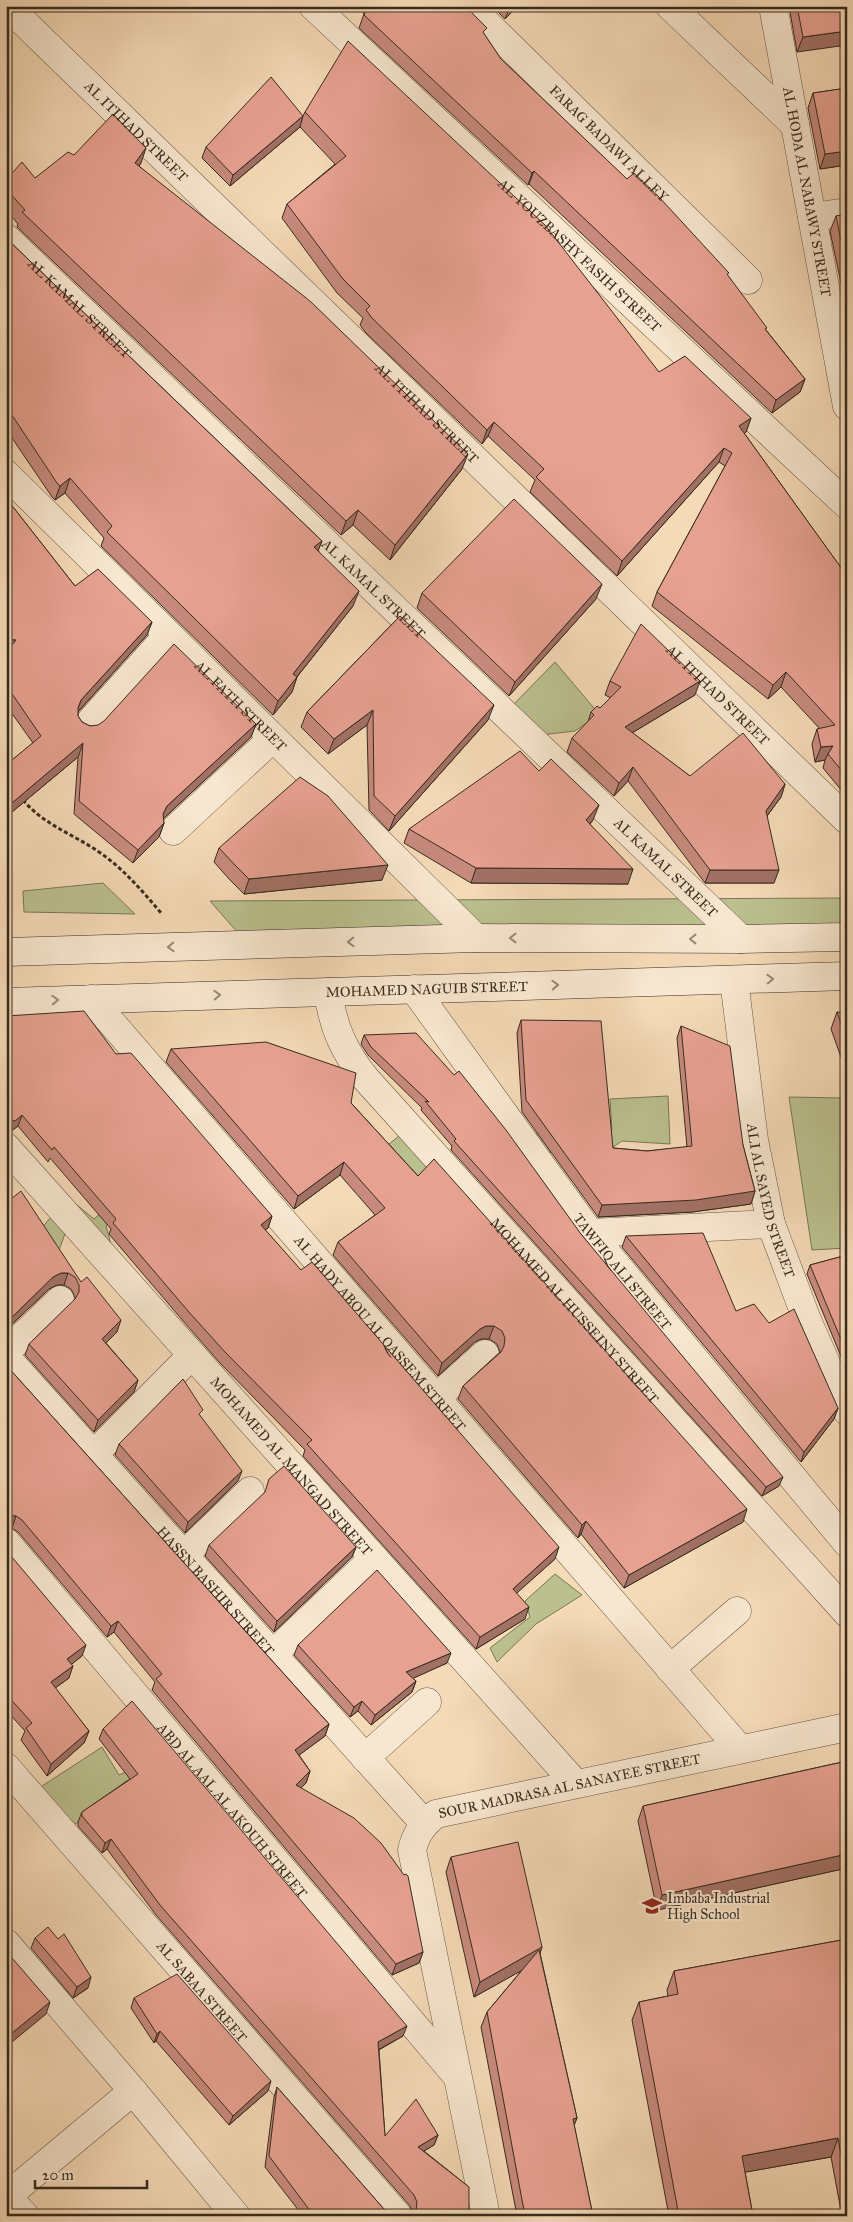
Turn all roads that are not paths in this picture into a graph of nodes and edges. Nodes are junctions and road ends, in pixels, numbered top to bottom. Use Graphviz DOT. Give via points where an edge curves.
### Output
graph roads {
  1 [pos="7,6"];
  2 [pos="313,6"];
  3 [pos="469,6"];
  4 [pos="670,6"];
  5 [pos="773,6"];
  6 [pos="795,125"];
  7 [pos="847,212"];
  8 [pos="812,217"];
  9 [pos="6,238"];
  10 [pos="748,280"];
  11 [pos="847,406"];
  12 [pos="6,474"];
  13 [pos="847,505"];
  14 [pos="168,635"];
  15 [pos="88,724"];
  16 [pos="273,738"];
  17 [pos="847,820"];
  18 [pos="173,831"];
  19 [pos="847,937"];
  20 [pos="476,938"];
  21 [pos="741,939"];
  22 [pos="6,952"];
  23 [pos="847,976"];
  24 [pos="734,980"];
  25 [pos="414,989"];
  26 [pos="328,992"];
  27 [pos="91,999"];
  28 [pos="6,1002"];
  29 [pos="6,1147"];
  30 [pos="772,1224"];
  31 [pos="590,1233"];
  32 [pos="60,1300"];
  33 [pos="6,1352"];
  34 [pos="486,1354"];
  35 [pos="192,1355"];
  36 [pos="6,1357"];
  37 [pos="436,1398"];
  38 [pos="847,1411"];
  39 [pos="94,1454"];
  40 [pos="250,1491"];
  41 [pos="6,1542"];
  42 [pos="847,1544"];
  43 [pos="184,1555"];
  44 [pos="374,1558"];
  45 [pos="737,1611"];
  46 [pos="847,1613"];
  47 [pos="273,1654"];
  48 [pos="670,1669"];
  49 [pos="427,1702"];
  50 [pos="847,1727"];
  51 [pos="739,1748"];
  52 [pos="365,1758"];
  53 [pos="6,1766"];
  54 [pos="576,1784"];
  55 [pos="424,1823"];
  56 [pos="6,1943"];
  57 [pos="458,2078"];
  58 [pos="134,2090"];
  59 [pos="11,2201"];
  60 [pos="236,2216"];
  61 [pos="398,2216"];
  62 [pos="486,2216"];
  1 -- 17 [label="street, AL ITIHAD STREET"];
  2 -- 13 [label="street, AL YOUZBASHY FASIH STREET"];
  3 -- 10 [label="street, FARAG BADAWI ALLEY"];
  4 -- 6 [label="street"];
  5 -- 6 [label="street, AL HODA AL NABAWY STREET"];
  6 -- 8 [label="street, AL HODA AL NABAWY STREET"];
  7 -- 8 [label="street"];
  8 -- 11 [label="street, AL HODA AL NABAWY STREET"];
  9 -- 21 [label="street, AL KAMAL STREET"];
  12 -- 14 [label="street, AL FATH STREET"];
  14 -- 15 [label="street"];
  14 -- 16 [label="street, AL FATH STREET"];
  16 -- 18 [label="street"];
  16 -- 20 [label="street, AL FATH STREET"];
  19 -- 21 [label="street"];
  21 -- 20 [label="street, one-way"];
  20 -- 22 [label="street, one-way"];
  24 -- 23 [label="street, MOHAMED NAGUIB STREET, one-way"];
  25 -- 24 [label="street, MOHAMED NAGUIB STREET, one-way"];
  24 -- 30 [label="street, ALI AL SAYED STREET" via="754,1140"];
  25 -- 26 [label="street, MOHAMED NAGUIB STREET"];
  25 -- 31 [label="street, TAWFIQ ALI STREET"];
  27 -- 26 [label="street, MOHAMED NAGUIB STREET, one-way"];
  26 -- 46 [label="street, MOHAMED AL HUSSEINY STREET" via="331,1016 339,1039 366,1079"];
  28 -- 27 [label="street, MOHAMED NAGUIB STREET, one-way"];
  27 -- 37 [label="street, AL HADY ABOU AL QASSEM STREET"];
  29 -- 35 [label="street, MOHAMED AL MANGAD STREET"];
  30 -- 31 [label="street"];
  30 -- 38 [label="street, ALI AL SAYED STREET" via="807,1320"];
  31 -- 42 [label="street, TAWFIQ ALI STREET"];
  32 -- 33 [label="street"];
  34 -- 37 [label="street"];
  35 -- 39 [label="street"];
  35 -- 44 [label="street, MOHAMED AL MANGAD STREET"];
  36 -- 39 [label="street, HASSN BASHIR STREET"];
  37 -- 48 [label="street, AL HADY ABOU AL QASSEM STREET"];
  39 -- 43 [label="street, HASSN BASHIR STREET"];
  40 -- 43 [label="street"];
  41 -- 57 [label="street, ABD AL AAL AL AKOUH STREET"];
  43 -- 47 [label="street, HASSN BASHIR STREET"];
  44 -- 47 [label="street"];
  44 -- 54 [label="street, MOHAMED AL MANGAD STREET"];
  45 -- 48 [label="street"];
  47 -- 52 [label="street, HASSN BASHIR STREET"];
  48 -- 51 [label="street, AL HADY ABOU AL QASSEM STREET"];
  49 -- 52 [label="street"];
  50 -- 51 [label="street, SOUR MADRASA AL SANAYEE STREET"];
  51 -- 54 [label="street, SOUR MADRASA AL SANAYEE STREET"];
  52 -- 55 [label="street, HASSN BASHIR STREET"];
  53 -- 61 [label="street, AL SABAA STREET"];
  54 -- 55 [label="street, SOUR MADRASA AL SANAYEE STREET" via="436,1814"];
  55 -- 57 [label="street, SOUR MADRASA AL SANAYEE STREET" via="412,1850"];
  56 -- 58 [label="street"];
  57 -- 62 [label="street, SOUR MADRASA AL SANAYEE STREET"];
  58 -- 59 [label="street"];
  58 -- 60 [label="street"];
}
